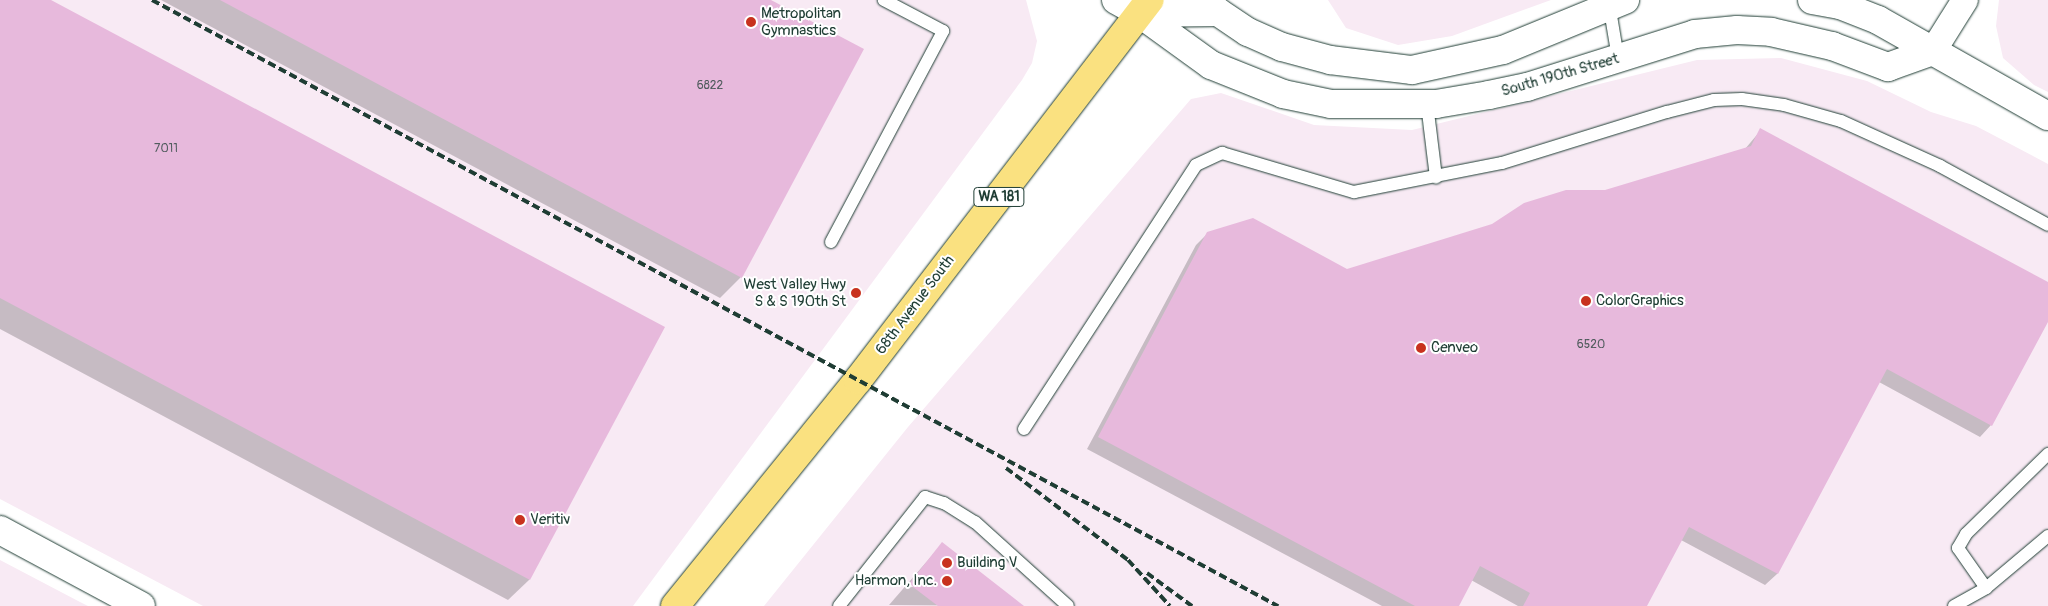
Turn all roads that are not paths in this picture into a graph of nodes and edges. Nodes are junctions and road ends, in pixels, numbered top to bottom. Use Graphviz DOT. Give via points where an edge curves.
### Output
graph roads {
  1 [pos="884,0"];
  2 [pos="1812,0"];
  3 [pos="1965,0"];
  4 [pos="1614,2"];
  5 [pos="1135,4"];
  6 [pos="1933,52"];
  7 [pos="1618,58"];
  8 [pos="1426,104"];
  9 [pos="2048,116"];
  10 [pos="1436,177"];
  11 [pos="2048,225"];
  12 [pos="831,242"];
  13 [pos="1024,429"];
  14 [pos="2048,454"];
  15 [pos="0,530"];
  16 [pos="2048,536"];
  17 [pos="1986,588"];
  18 [pos="141,606"];
  19 [pos="675,606"];
  20 [pos="839,606"];
  21 [pos="1068,606"];
  22 [pos="1954,606"];
  1 -- 12 [label="lane" via="943,31"];
  2 -- 6 [label="street" via="1840,5 1878,20"];
  3 -- 6 [label="street"];
  4 -- 5 [label="street" via="1503,50 1412,70 1330,60 1282,47 1248,32 1218,12"];
  4 -- 7 [label="lane"];
  5 -- 8 [label="street, South 190th Street" via="1211,65 1283,94 1331,104"];
  5 -- 19 [label="main road, 68th Avenue South / WA 181" via="858,380"];
  6 -- 7 [label="street, South 190th Street" via="1888,67 1832,46 1771,32 1737,30 1695,34"];
  6 -- 9 [label="street"];
  7 -- 8 [label="street, South 190th Street" via="1527,87"];
  8 -- 10 [label="lane"];
  10 -- 11 [label="lane" via="1502,163 1714,100 1742,99 1784,105 1841,121 1940,166"];
  10 -- 13 [label="lane" via="1354,192 1222,153 1209,157 1196,165"];
  14 -- 17 [label="lane" via="1966,534 1958,548"];
  15 -- 18 [label="street"];
  16 -- 17 [label="lane"];
  17 -- 22 [label="lane"];
  20 -- 21 [label="lane" via="925,497 944,503 975,522"];
}
